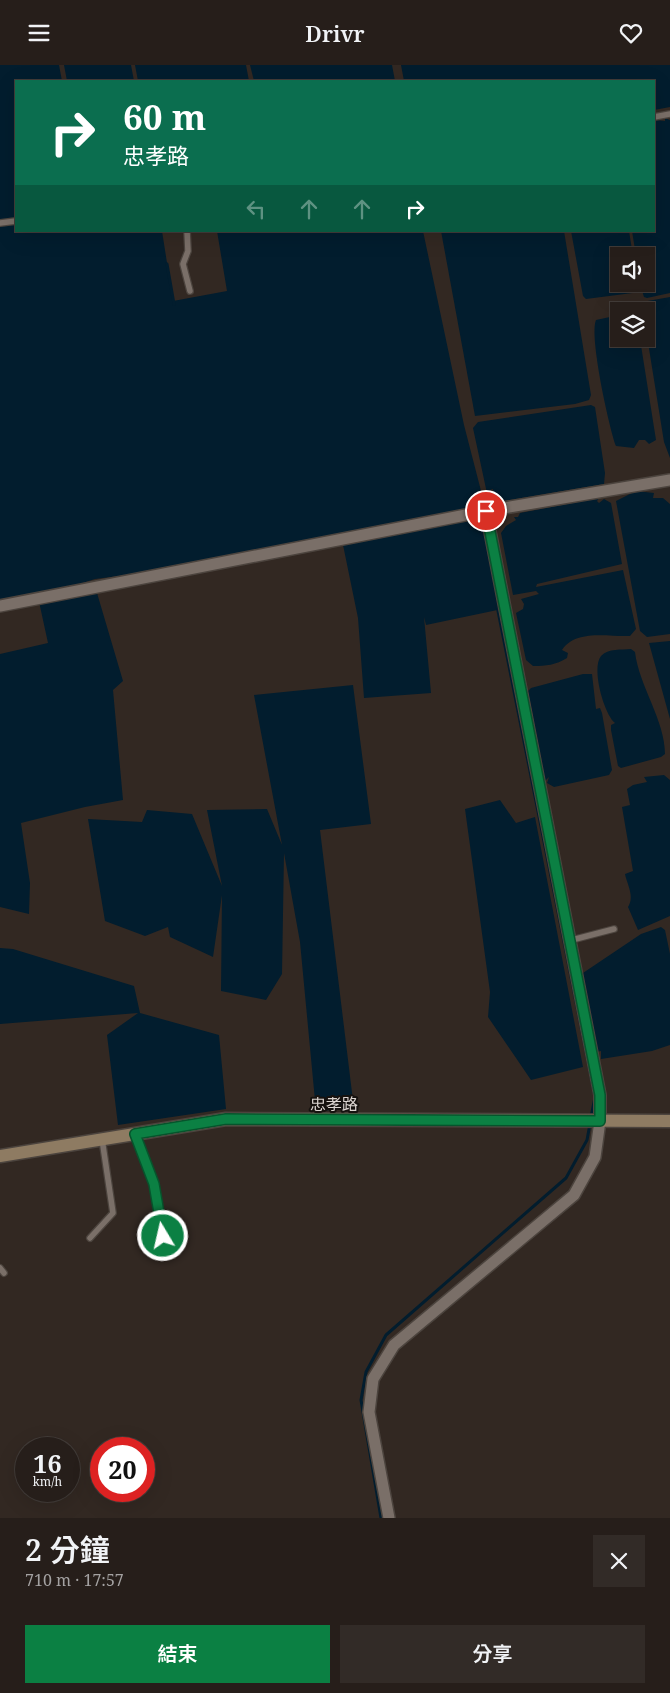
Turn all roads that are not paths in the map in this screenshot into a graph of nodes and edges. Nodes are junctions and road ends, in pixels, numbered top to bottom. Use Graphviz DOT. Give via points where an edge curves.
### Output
graph roads {
  1 [pos="670,114"];
  2 [pos="655,117"];
  3 [pos="15,221"];
  4 [pos="0,223"];
  5 [pos="187,232"];
  6 [pos="190,291"];
  7 [pos="670,480"];
  8 [pos="486,511"];
  9 [pos="0,607"];
  10 [pos="614,929"];
  11 [pos="568,941"];
  12 [pos="600,1121"];
  13 [pos="670,1121"];
  14 [pos="135,1134"];
  15 [pos="102,1139"];
  16 [pos="0,1156"];
  17 [pos="163,1236"];
  18 [pos="90,1238"];
  19 [pos="389,1518"];
  1 -- 2 [label="lane"];
  3 -- 4 [label="lane"];
  5 -- 6 [label="lane" via="188,251 183,264"];
  7 -- 8 [label="street"];
  8 -- 9 [label="street"];
  8 -- 11 [label="street"];
  10 -- 11 [label="lane"];
  11 -- 12 [label="street" via="600,1095"];
  12 -- 13 [label="street, 忠孝路"];
  12 -- 14 [label="street, 忠孝路" via="226,1119"];
  12 -- 19 [label="street" via="595,1157 574,1195 394,1345 373,1379 369,1412"];
  14 -- 15 [label="street, 忠孝路"];
  14 -- 17 [label="lane" via="154,1184"];
  15 -- 16 [label="street, 忠孝路"];
  15 -- 18 [label="lane" via="113,1213"];
}
